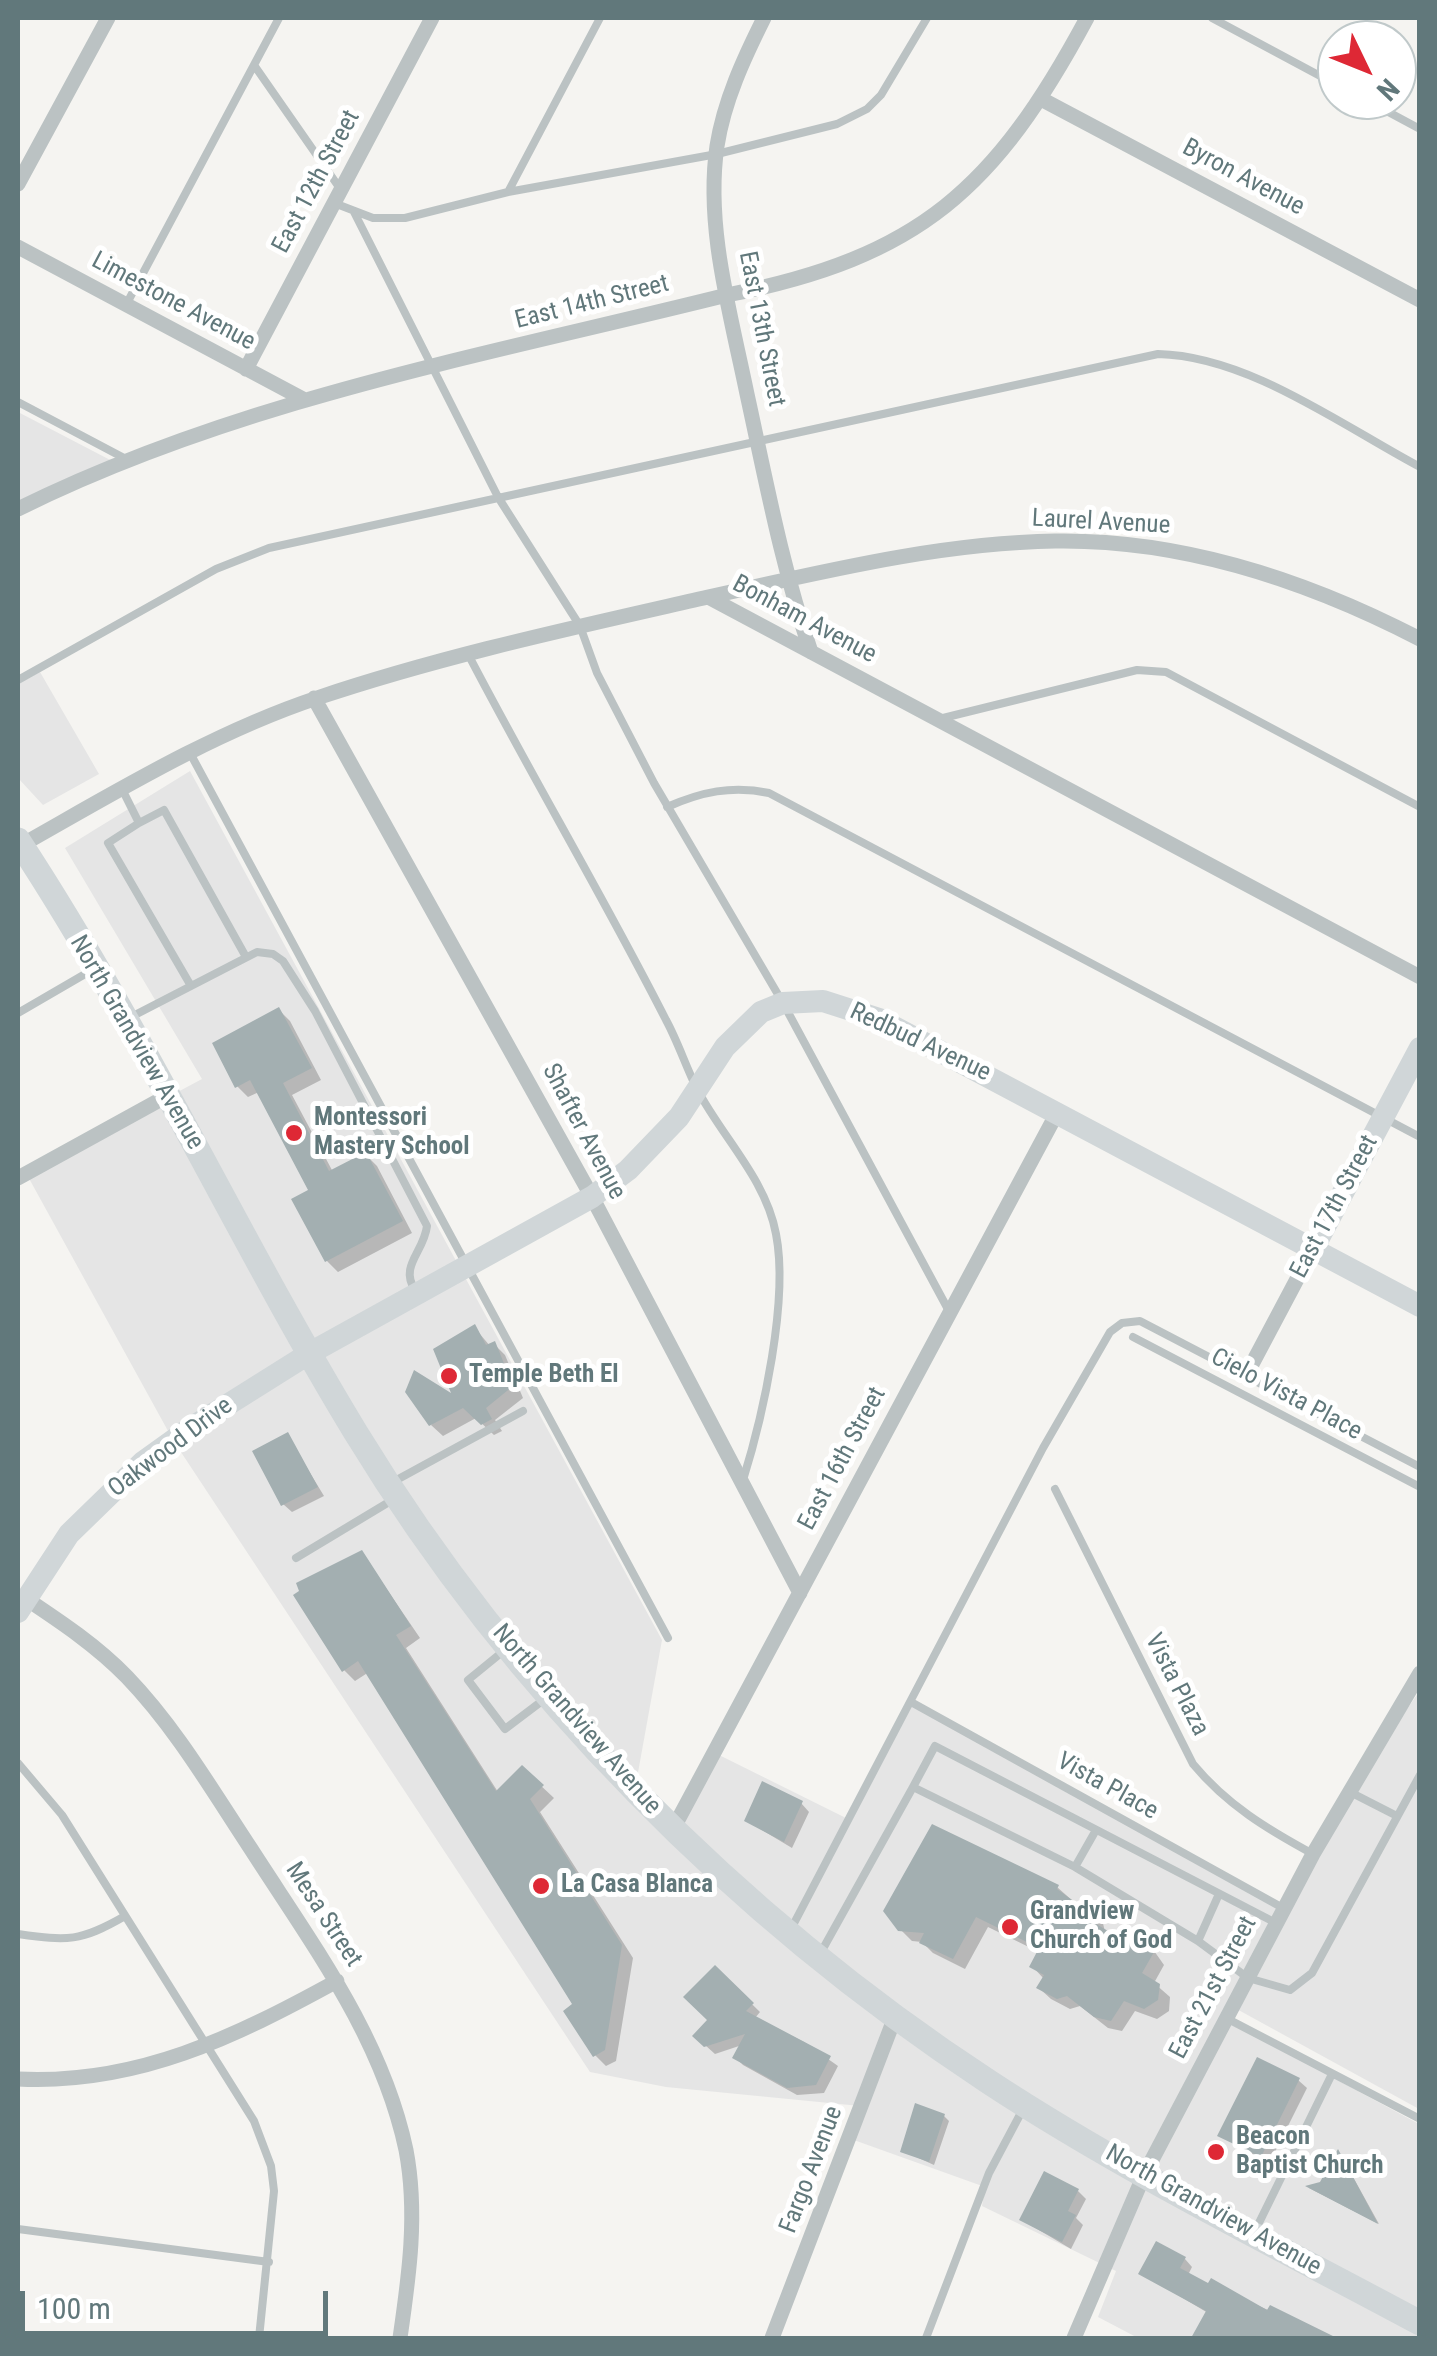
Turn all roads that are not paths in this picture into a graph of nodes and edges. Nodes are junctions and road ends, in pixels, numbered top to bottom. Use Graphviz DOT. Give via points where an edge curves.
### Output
graph roads {
  1 [pos="108,18"];
  2 [pos="279,18"];
  3 [pos="432,18"];
  4 [pos="600,18"];
  5 [pos="764,18"];
  6 [pos="927,18"];
  7 [pos="1088,18"];
  8 [pos="1212,18"];
  9 [pos="254,65"];
  10 [pos="1317,73"];
  11 [pos="1043,100"];
  12 [pos="716,154"];
  13 [pos="18,184"];
  14 [pos="508,192"];
  15 [pos="338,196"];
  16 [pos="354,212"];
  17 [pos="18,247"];
  18 [pos="726,296"];
  19 [pos="1420,300"];
  20 [pos="126,305"];
  21 [pos="434,368"];
  22 [pos="246,369"];
  23 [pos="305,400"];
  24 [pos="18,402"];
  25 [pos="758,442"];
  26 [pos="126,459"];
  27 [pos="1420,467"];
  28 [pos="498,497"];
  29 [pos="18,508"];
  30 [pos="786,580"];
  31 [pos="708,597"];
  32 [pos="580,626"];
  33 [pos="1420,640"];
  34 [pos="811,652"];
  35 [pos="468,654"];
  36 [pos="18,680"];
  37 [pos="314,698"];
  38 [pos="938,720"];
  39 [pos="190,753"];
  40 [pos="122,790"];
  41 [pos="667,807"];
  42 [pos="1420,808"];
  43 [pos="139,823"];
  44 [pos="19,844"];
  45 [pos="246,956"];
  46 [pos="93,970"];
  47 [pos="1420,977"];
  48 [pos="191,986"];
  49 [pos="783,1003"];
  50 [pos="18,1012"];
  51 [pos="124,1020"];
  52 [pos="1420,1048"];
  53 [pos="697,1089"];
  54 [pos="167,1096"];
  55 [pos="1058,1112"];
  56 [pos="1382,1118"];
  57 [pos="1420,1137"];
  58 [pos="18,1178"];
  59 [pos="592,1197"];
  60 [pos="1313,1249"];
  61 [pos="466,1267"];
  62 [pos="417,1294"];
  63 [pos="1420,1306"];
  64 [pos="950,1314"];
  65 [pos="1133,1338"];
  66 [pos="310,1353"];
  67 [pos="1251,1366"];
  68 [pos="523,1411"];
  69 [pos="1420,1467"];
  70 [pos="742,1485"];
  71 [pos="1420,1487"];
  72 [pos="1055,1489"];
  73 [pos="394,1490"];
  74 [pos="296,1558"];
  75 [pos="800,1593"];
  76 [pos="22,1605"];
  77 [pos="668,1638"];
  78 [pos="510,1647"];
  79 [pos="1420,1673"];
  80 [pos="550,1695"];
  81 [pos="911,1702"];
  82 [pos="18,1763"];
  83 [pos="1420,1775"];
  84 [pos="913,1787"];
  85 [pos="1348,1791"];
  86 [pos="1395,1816"];
  87 [pos="673,1830"];
  88 [pos="1096,1830"];
  89 [pos="1313,1854"];
  90 [pos="1076,1867"];
  91 [pos="1220,1894"];
  92 [pos="125,1916"];
  93 [pos="1280,1916"];
  94 [pos="789,1933"];
  95 [pos="18,1934"];
  96 [pos="1198,1941"];
  97 [pos="818,1957"];
  98 [pos="1248,1978"];
  99 [pos="336,1981"];
  100 [pos="896,2017"];
  101 [pos="1226,2018"];
  102 [pos="205,2048"];
  103 [pos="1332,2074"];
  104 [pos="18,2079"];
  105 [pos="1026,2105"];
  106 [pos="1420,2119"];
  107 [pos="1144,2175"];
  108 [pos="18,2229"];
  109 [pos="1254,2234"];
  110 [pos="269,2262"];
  111 [pos="1420,2323"];
  112 [pos="259,2338"];
  113 [pos="400,2338"];
  114 [pos="772,2338"];
  115 [pos="926,2338"];
  116 [pos="1074,2338"];
  1 -- 13 [label="street"];
  2 -- 9 [label="lane"];
  3 -- 15 [label="street, East 12th Street"];
  4 -- 14 [label="lane"];
  5 -- 12 [label="street, East 13th Street" via="731,92"];
  6 -- 12 [label="lane" via="882,95 858,115"];
  7 -- 11 [label="street, East 14th Street"];
  8 -- 10 [label="lane"];
  9 -- 15 [label="lane"];
  9 -- 20 [label="lane"];
  11 -- 18 [label="street, East 14th Street" via="993,164 938,213 875,252 806,280"];
  11 -- 19 [label="street, Byron Avenue"];
  12 -- 14 [label="lane"];
  12 -- 18 [label="street, East 13th Street"];
  14 -- 16 [label="lane" via="390,220"];
  15 -- 16 [label="lane"];
  15 -- 22 [label="street, East 12th Street"];
  16 -- 21 [label="lane"];
  17 -- 20 [label="street, Limestone Avenue"];
  18 -- 21 [label="street, East 14th Street"];
  18 -- 25 [label="street, East 13th Street"];
  20 -- 22 [label="street, Limestone Avenue"];
  21 -- 23 [label="street, East 14th Street"];
  21 -- 28 [label="lane"];
  22 -- 23 [label="street, Limestone Avenue"];
  23 -- 26 [label="street, East 14th Street"];
  24 -- 26 [label="lane"];
  25 -- 27 [label="lane" via="1112,362 1188,355 1244,373"];
  25 -- 28 [label="lane"];
  25 -- 30 [label="street, East 13th Street"];
  26 -- 29 [label="street, East 14th Street"];
  28 -- 32 [label="lane"];
  28 -- 36 [label="lane" via="269,548 216,568"];
  30 -- 31 [label="street, Laurel Avenue"];
  30 -- 33 [label="street, Laurel Avenue" via="929,552 1056,541 1183,552 1306,586"];
  30 -- 34 [label="street, East 13th Street"];
  31 -- 32 [label="street, Bonham Avenue"];
  31 -- 34 [label="street, Bonham Avenue"];
  32 -- 35 [label="street, Bonham Avenue"];
  32 -- 41 [label="lane" via="597,673"];
  34 -- 38 [label="street, Bonham Avenue"];
  35 -- 37 [label="street, Bonham Avenue"];
  35 -- 53 [label="lane" via="665,1016"];
  37 -- 39 [label="street, Bonham Avenue"];
  37 -- 59 [label="street, Shafter Avenue"];
  38 -- 42 [label="lane" via="1137,670 1166,672"];
  38 -- 47 [label="street, Bonham Avenue"];
  39 -- 40 [label="street, Bonham Avenue"];
  39 -- 61 [label="lane"];
  40 -- 43 [label="lane"];
  40 -- 44 [label="street, Bonham Avenue"];
  41 -- 49 [label="lane"];
  41 -- 56 [label="lane" via="714,791 769,793"];
  43 -- 45 [label="lane" via="164,810"];
  43 -- 48 [label="lane" via="108,842"];
  44 -- 46 [label="main road, North Grandview Avenue"];
  45 -- 48 [label="lane"];
  45 -- 62 [label="lane" via="266,952 283,961 427,1226 408,1269"];
  46 -- 50 [label="lane"];
  46 -- 51 [label="main road, North Grandview Avenue"];
  48 -- 51 [label="lane"];
  49 -- 53 [label="street" via="746,1023"];
  49 -- 55 [label="street, Redbud Avenue" via="822,1001 879,1019"];
  49 -- 64 [label="lane"];
  51 -- 54 [label="main road, North Grandview Avenue"];
  52 -- 56 [label="street, East 17th Street"];
  53 -- 59 [label="street" via="654,1147"];
  53 -- 70 [label="lane" via="756,1186 776,1230 780,1259 759,1429"];
  54 -- 58 [label="street"];
  54 -- 66 [label="main road, North Grandview Avenue"];
  55 -- 60 [label="street, Redbud Avenue"];
  55 -- 64 [label="street, East 16th Street"];
  56 -- 57 [label="lane"];
  56 -- 60 [label="street, East 17th Street"];
  59 -- 61 [label="street"];
  59 -- 70 [label="street, Shafter Avenue"];
  60 -- 63 [label="street, Redbud Avenue"];
  60 -- 67 [label="street, East 17th Street"];
  61 -- 62 [label="street"];
  61 -- 77 [label="lane"];
  62 -- 66 [label="street"];
  64 -- 75 [label="street, East 16th Street"];
  65 -- 71 [label="lane, Cielo Vista Place"];
  66 -- 73 [label="main road, North Grandview Avenue"];
  66 -- 76 [label="street, Oakwood Drive" via="143,1462 68,1534"];
  68 -- 73 [label="lane"];
  69 -- 81 [label="lane" via="1140,1321 1122,1322 1043,1448"];
  70 -- 75 [label="street, Shafter Avenue"];
  72 -- 89 [label="lane, Vista Plaza" via="1194,1764 1214,1790 1257,1823"];
  73 -- 74 [label="lane"];
  73 -- 78 [label="main road, North Grandview Avenue"];
  75 -- 87 [label="street, East 16th Street"];
  76 -- 99 [label="street, Mesa Street" via="100,1652 159,1714"];
  78 -- 80 [label="main road, North Grandview Avenue"];
  78 -- 80 [label="lane" via="468,1680 504,1729"];
  79 -- 85 [label="street, East 21st Street"];
  80 -- 87 [label="main road, North Grandview Avenue"];
  81 -- 93 [label="lane, Vista Place"];
  81 -- 94 [label="lane"];
  82 -- 92 [label="lane" via="62,1815"];
  83 -- 86 [label="lane"];
  84 -- 88 [label="lane" via="935,1746"];
  84 -- 90 [label="lane"];
  84 -- 97 [label="lane"];
  85 -- 86 [label="lane"];
  85 -- 89 [label="street, East 21st Street"];
  86 -- 98 [label="lane" via="1302,1984 1290,1990"];
  87 -- 94 [label="main road, North Grandview Avenue"];
  88 -- 90 [label="lane"];
  88 -- 91 [label="lane"];
  89 -- 93 [label="street, East 21st Street"];
  90 -- 96 [label="lane"];
  91 -- 93 [label="lane"];
  91 -- 96 [label="lane"];
  92 -- 95 [label="lane" via="70,1942"];
  92 -- 102 [label="lane"];
  93 -- 98 [label="street, East 21st Street"];
  94 -- 97 [label="main road, North Grandview Avenue"];
  96 -- 98 [label="lane"];
  97 -- 100 [label="main road, North Grandview Avenue"];
  98 -- 101 [label="street, East 21st Street"];
  99 -- 102 [label="street"];
  99 -- 113 [label="street, Mesa Street" via="373,2050 406,2150 412,2224"];
  100 -- 105 [label="main road, North Grandview Avenue"];
  100 -- 114 [label="street, Fargo Avenue"];
  101 -- 103 [label="lane"];
  101 -- 107 [label="street, East 21st Street"];
  102 -- 104 [label="street" via="134,2071"];
  102 -- 110 [label="lane" via="254,2121 271,2166"];
  103 -- 106 [label="lane"];
  103 -- 109 [label="lane"];
  105 -- 107 [label="main road, North Grandview Avenue"];
  105 -- 115 [label="lane" via="989,2173"];
  107 -- 109 [label="main road, North Grandview Avenue"];
  107 -- 116 [label="street, East 21st Street"];
  108 -- 110 [label="lane"];
  109 -- 111 [label="main road, North Grandview Avenue"];
  110 -- 112 [label="lane"];
}
